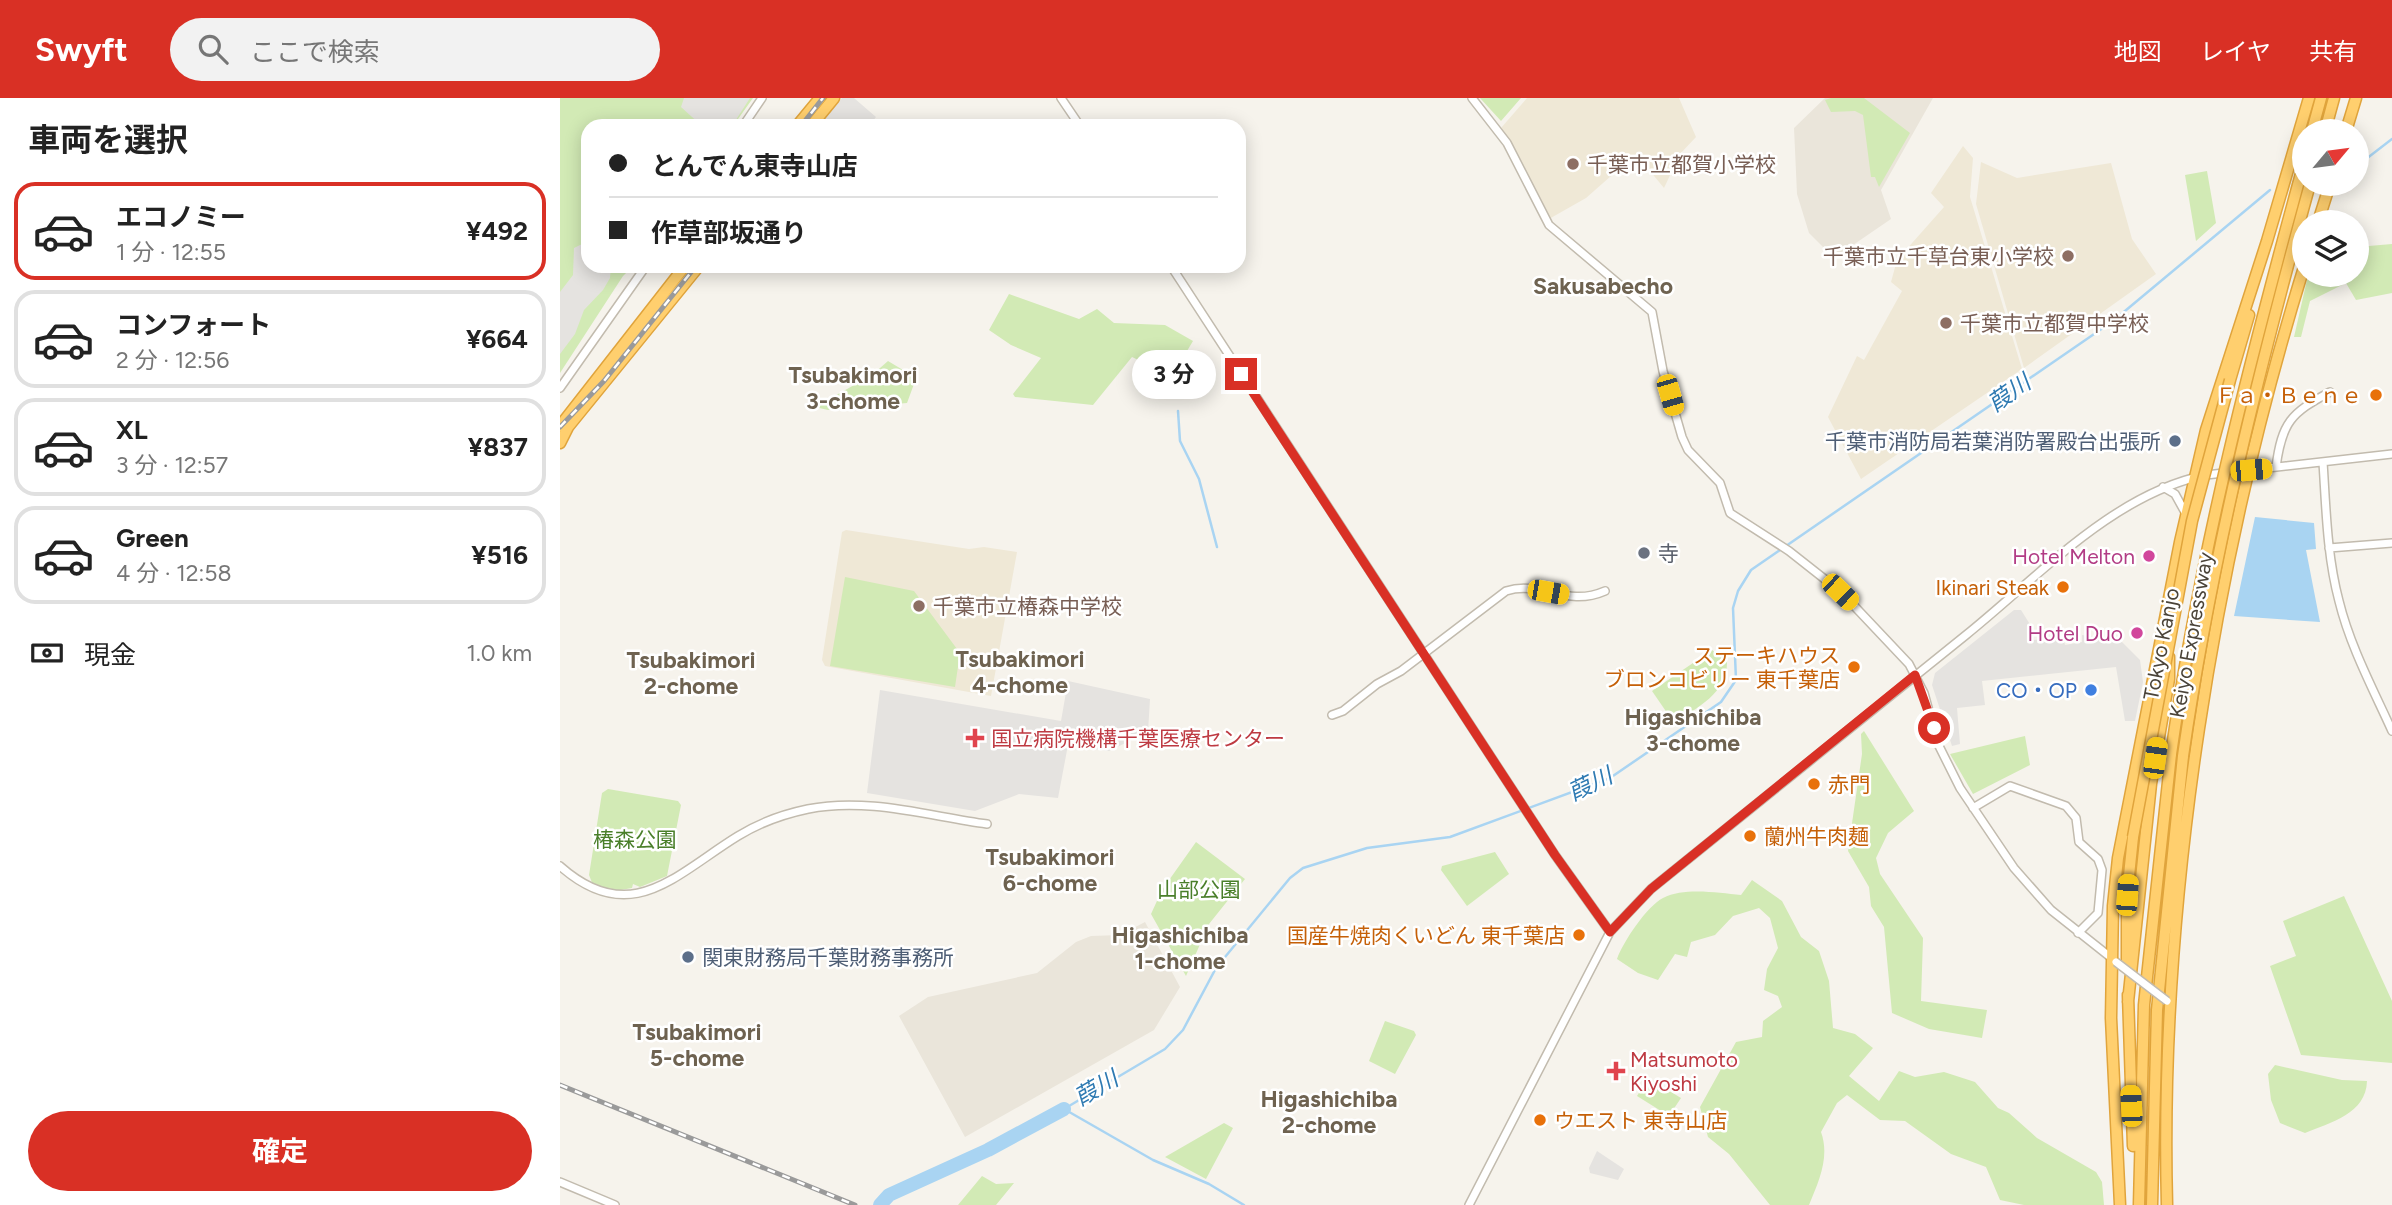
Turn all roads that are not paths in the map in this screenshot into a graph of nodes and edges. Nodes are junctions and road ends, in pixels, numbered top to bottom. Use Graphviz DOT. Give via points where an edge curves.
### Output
graph roads {
  1 [pos="762,98"];
  2 [pos="820,98"];
  3 [pos="834,98"];
  4 [pos="1061,98"];
  5 [pos="1472,98"];
  6 [pos="2309,98"];
  7 [pos="2321,98"];
  8 [pos="2334,98"];
  9 [pos="2356,98"];
  10 [pos="748,119"];
  11 [pos="803,119"];
  12 [pos="817,119"];
  13 [pos="1075,119"];
  14 [pos="2315,119"];
  15 [pos="2328,119"];
  16 [pos="2350,119"];
  17 [pos="2295,196"];
  18 [pos="2307,196"];
  19 [pos="2267,241"];
  20 [pos="641,273"];
  21 [pos="680,273"];
  22 [pos="693,273"];
  23 [pos="1176,273"];
  24 [pos="2299,287"];
  25 [pos="560,388"];
  26 [pos="2330,391"];
  27 [pos="560,426"];
  28 [pos="560,443"];
  29 [pos="2392,454"];
  30 [pos="2323,462"];
  31 [pos="2276,467"];
  32 [pos="2251,470"];
  33 [pos="2195,477"];
  34 [pos="2163,487"];
  35 [pos="2186,515"];
  36 [pos="2392,543"];
  37 [pos="2329,548"];
  38 [pos="1605,591"];
  39 [pos="2170,601"];
  40 [pos="1423,652"];
  41 [pos="1915,675"];
  42 [pos="1332,715"];
  43 [pos="2392,731"];
  44 [pos="1973,808"];
  45 [pos="988,824"];
  46 [pos="560,866"];
  47 [pos="1610,932"];
  48 [pos="2078,933"];
  49 [pos="2113,960"];
  50 [pos="2128,1002"];
  51 [pos="2169,1003"];
  52 [pos="560,1182"];
  53 [pos="615,1205"];
  54 [pos="1469,1205"];
  55 [pos="2120,1205"];
  56 [pos="2138,1205"];
  57 [pos="2152,1205"];
  58 [pos="2166,1205"];
  1 -- 10 [label="street"];
  2 -- 11 [label="highway"];
  3 -- 12 [label="highway"];
  4 -- 13 [label="street"];
  5 -- 41 [label="street" via="1507,143 1549,225 1652,312 1663,371 1688,450 1720,482 1730,513 1789,551 1857,608"];
  6 -- 19 [label="highway, Tokyo Kanjo"];
  7 -- 14 [label="highway"];
  8 -- 15 [label="highway"];
  9 -- 16 [label="highway"];
  17 -- 56 [label="highway, Keiyo Expressway, bridge" via="2220,484 2185,660 2144,1005"];
  18 -- 57 [label="highway, Keiyo Expressway, bridge" via="2232,483 2183,756 2157,1010"];
  19 -- 33 [label="highway, Tokyo Kanjo" via="2223,373"];
  19 -- 50 [label="highway, bridge" via="2192,521 2133,837 2127,895"];
  20 -- 25 [label="street"];
  21 -- 27 [label="highway"];
  22 -- 28 [label="highway" via="568,427"];
  23 -- 40 [label="street"];
  24 -- 32 [label="highway"];
  26 -- 31 [label="street" via="2291,418 2281,438"];
  29 -- 30 [label="street"];
  30 -- 31 [label="street"];
  30 -- 37 [label="street"];
  31 -- 32 [label="street"];
  32 -- 33 [label="street"];
  32 -- 51 [label="highway" via="2226,584 2193,780"];
  33 -- 34 [label="street"];
  33 -- 35 [label="highway, Tokyo Kanjo"];
  34 -- 35 [label="street" via="2175,494"];
  34 -- 41 [label="street" via="2093,531"];
  35 -- 39 [label="highway, Tokyo Kanjo"];
  36 -- 37 [label="street"];
  37 -- 43 [label="street" via="2348,632"];
  38 -- 40 [label="street" via="1582,599 1525,588 1506,591"];
  39 -- 49 [label="highway, Tokyo Kanjo" via="2118,859"];
  39 -- 50 [label="highway" via="2169,679 2151,784"];
  40 -- 42 [label="street"];
  40 -- 47 [label="street"];
  41 -- 44 [label="street" via="1938,744"];
  41 -- 47 [label="street" via="1651,889"];
  44 -- 48 [label="street" via="2030,887"];
  44 -- 48 [label="street" via="2010,786 2066,806 2076,818 2079,842 2101,864 2100,907"];
  45 -- 46 [label="street" via="838,804 758,826 655,889 603,894 583,886"];
  47 -- 54 [label="street"];
  48 -- 49 [label="street"];
  49 -- 51 [label="street, bridge"];
  49 -- 55 [label="highway, Tokyo Kanjo" via="2111,1053"];
  50 -- 56 [label="highway"];
  51 -- 58 [label="highway"];
  52 -- 53 [label="street"];
}
